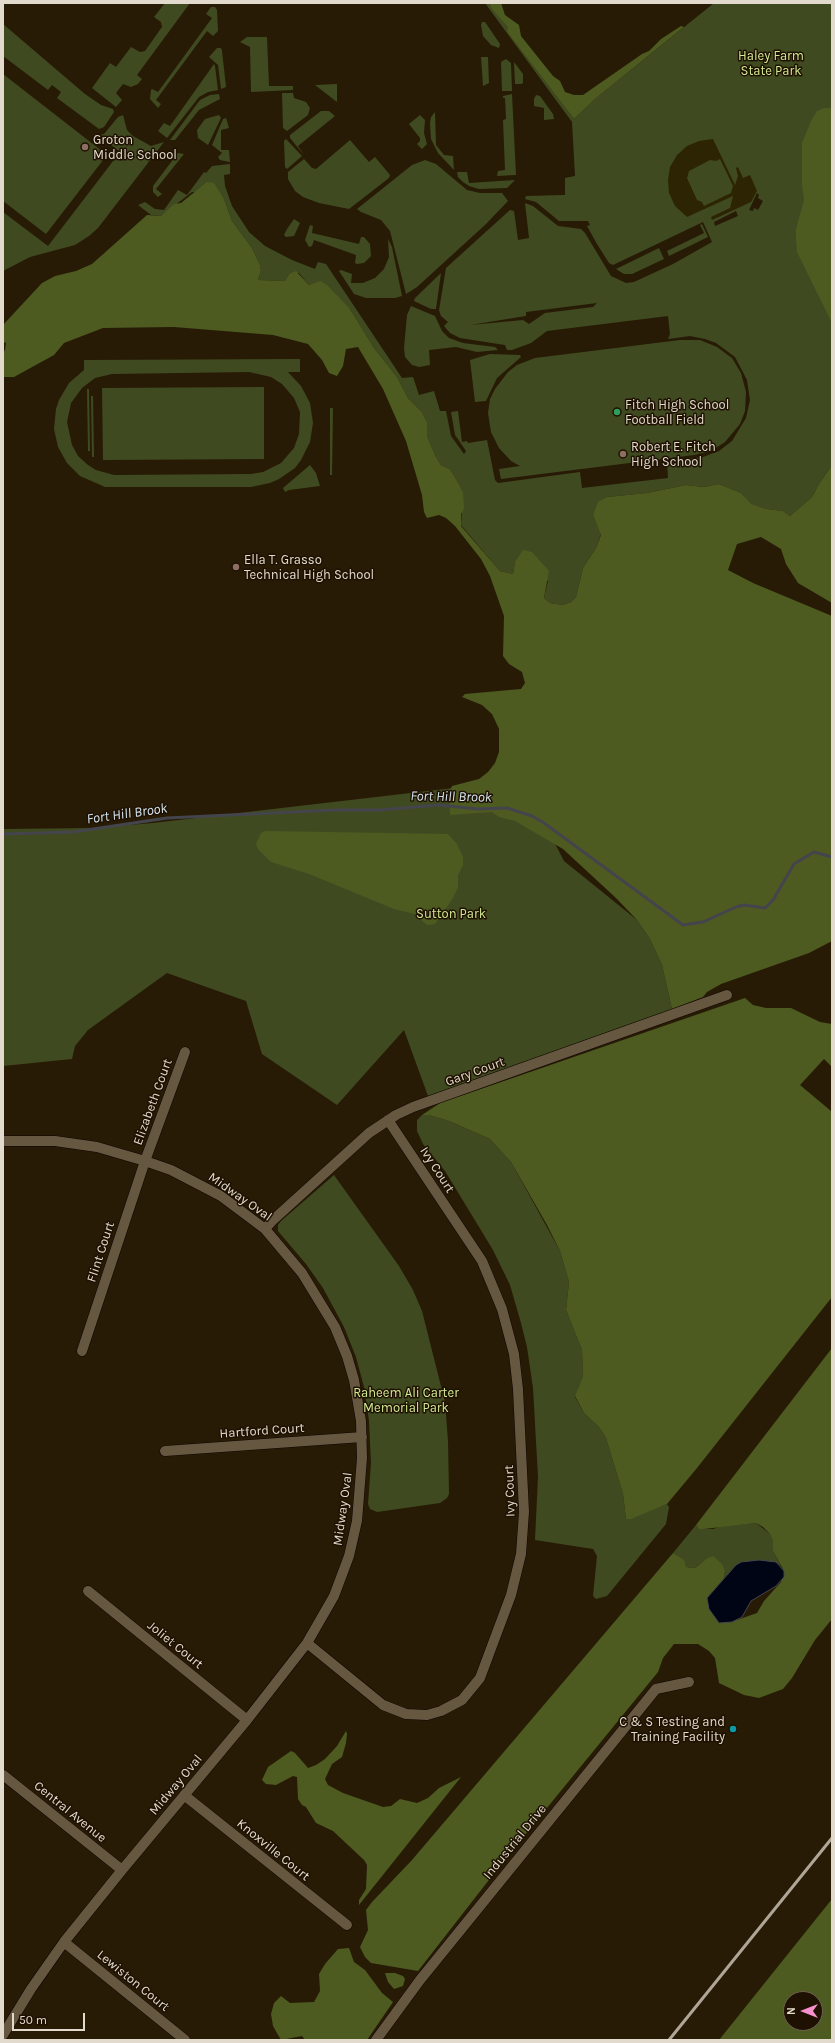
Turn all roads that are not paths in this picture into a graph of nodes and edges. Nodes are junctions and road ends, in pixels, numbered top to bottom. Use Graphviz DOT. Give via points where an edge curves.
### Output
graph roads {
  1 [pos="727,995"];
  2 [pos="185,1052"];
  3 [pos="388,1120"];
  4 [pos="3,1141"];
  5 [pos="145,1161"];
  6 [pos="265,1229"];
  7 [pos="82,1351"];
  8 [pos="362,1437"];
  9 [pos="165,1451"];
  10 [pos="88,1591"];
  11 [pos="307,1643"];
  12 [pos="689,1682"];
  13 [pos="247,1720"];
  14 [pos="3,1775"];
  15 [pos="184,1795"];
  16 [pos="122,1870"];
  17 [pos="347,1925"];
  18 [pos="64,1942"];
  19 [pos="3,2035"];
  20 [pos="185,2040"];
  21 [pos="376,2040"];
  1 -- 3 [label="street, Gary Court" via="413,1107"];
  2 -- 5 [label="street, Elizabeth Court"];
  3 -- 6 [label="street, Gary Court" via="369,1133"];
  3 -- 11 [label="street, Ivy Court" via="482,1261 502,1309 514,1354 518,1389 524,1512 521,1554 512,1590 480,1678 462,1700 448,1708 419,1715 391,1709 376,1700"];
  4 -- 5 [label="street, Midway Oval" via="54,1141 97,1147"];
  5 -- 6 [label="street, Midway Oval" via="177,1173 221,1196"];
  5 -- 7 [label="street, Flint Court"];
  6 -- 8 [label="street, Midway Oval" via="302,1273 335,1327 354,1380"];
  8 -- 9 [label="street, Hartford Court"];
  8 -- 11 [label="street, Midway Oval" via="359,1500 349,1556 334,1596"];
  10 -- 13 [label="street, Joliet Court"];
  11 -- 13 [label="street, Midway Oval"];
  12 -- 21 [label="street, Industrial Drive" via="656,1689 420,1980"];
  13 -- 15 [label="street, Midway Oval"];
  14 -- 16 [label="street, Central Avenue"];
  15 -- 16 [label="street, Midway Oval"];
  15 -- 17 [label="street, Knoxville Court"];
  16 -- 18 [label="street, Midway Oval"];
  18 -- 19 [label="street, Midway Oval"];
  18 -- 20 [label="street, Lewiston Court"];
}
